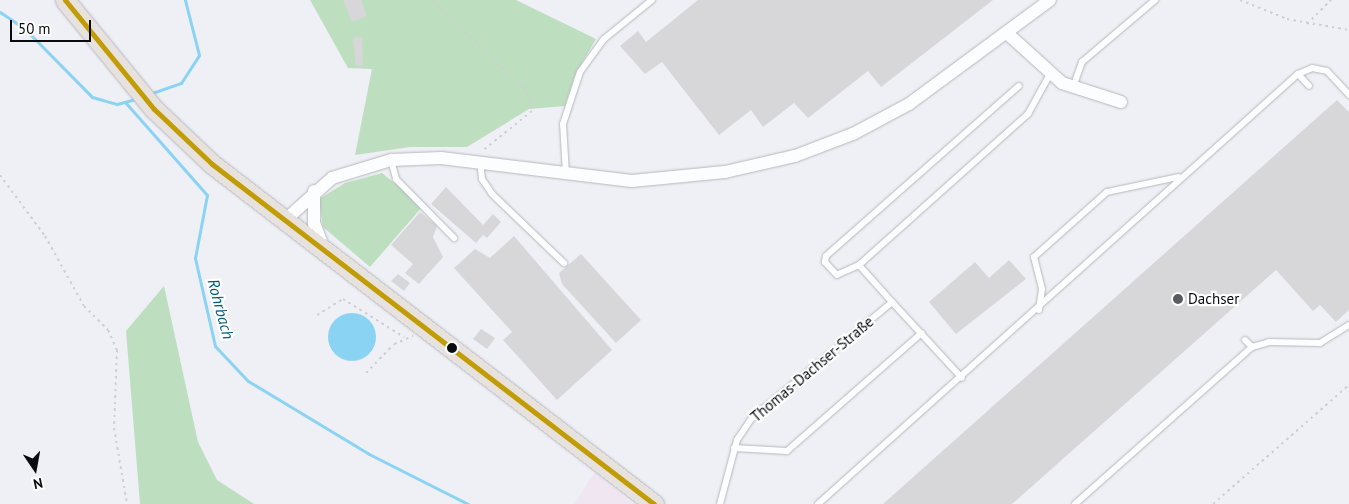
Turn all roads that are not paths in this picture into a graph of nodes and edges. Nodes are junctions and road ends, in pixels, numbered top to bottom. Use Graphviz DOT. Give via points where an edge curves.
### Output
graph roads {
  1 [pos="64,0"];
  2 [pos="652,0"];
  3 [pos="1050,0"];
  4 [pos="1155,0"];
  5 [pos="1008,34"];
  6 [pos="1050,74"];
  7 [pos="1298,74"];
  8 [pos="1019,86"];
  9 [pos="1309,86"];
  10 [pos="1073,88"];
  11 [pos="1349,95"];
  12 [pos="1121,102"];
  13 [pos="391,160"];
  14 [pos="475,161"];
  15 [pos="566,175"];
  16 [pos="1179,177"];
  17 [pos="314,191"];
  18 [pos="283,222"];
  19 [pos="454,238"];
  20 [pos="328,255"];
  21 [pos="564,263"];
  22 [pos="859,265"];
  23 [pos="892,302"];
  24 [pos="1039,310"];
  25 [pos="1349,325"];
  26 [pos="922,333"];
  27 [pos="1245,340"];
  28 [pos="1252,347"];
  29 [pos="962,378"];
  30 [pos="734,448"];
  31 [pos="654,504"];
  32 [pos="720,504"];
  33 [pos="818,504"];
  34 [pos="1075,504"];
  1 -- 18 [label="main road" via="154,109 212,164"];
  2 -- 15 [label="lane" via="604,39 580,72 563,124"];
  3 -- 5 [label="street"];
  4 -- 10 [label="lane" via="1082,62"];
  5 -- 6 [label="street"];
  5 -- 15 [label="street" via="910,104 860,131 795,156 746,169 664,180"];
  6 -- 10 [label="street"];
  6 -- 22 [label="lane" via="1028,114"];
  7 -- 9 [label="lane"];
  7 -- 11 [label="lane" via="1312,68 1327,71"];
  7 -- 16 [label="lane"];
  8 -- 22 [label="lane" via="826,256 826,262 837,275"];
  10 -- 12 [label="street"];
  13 -- 14 [label="street"];
  13 -- 17 [label="street" via="350,169"];
  13 -- 19 [label="lane" via="396,179"];
  14 -- 15 [label="street"];
  14 -- 21 [label="lane" via="492,194"];
  16 -- 24 [label="lane"];
  16 -- 24 [label="lane" via="1107,192 1034,257 1042,289"];
  17 -- 18 [label="street"];
  17 -- 20 [label="street" via="314,223"];
  18 -- 20 [label="main road"];
  20 -- 31 [label="main road"];
  22 -- 23 [label="lane"];
  23 -- 26 [label="lane"];
  23 -- 30 [label="lane, Thomas-Dachser-Straße" via="752,418"];
  24 -- 29 [label="lane"];
  25 -- 28 [label="lane" via="1320,343 1269,342"];
  26 -- 29 [label="lane"];
  26 -- 30 [label="lane" via="787,451"];
  27 -- 28 [label="lane"];
  28 -- 34 [label="lane"];
  29 -- 33 [label="lane"];
  30 -- 32 [label="lane, Thomas-Dachser-Straße"];
}
